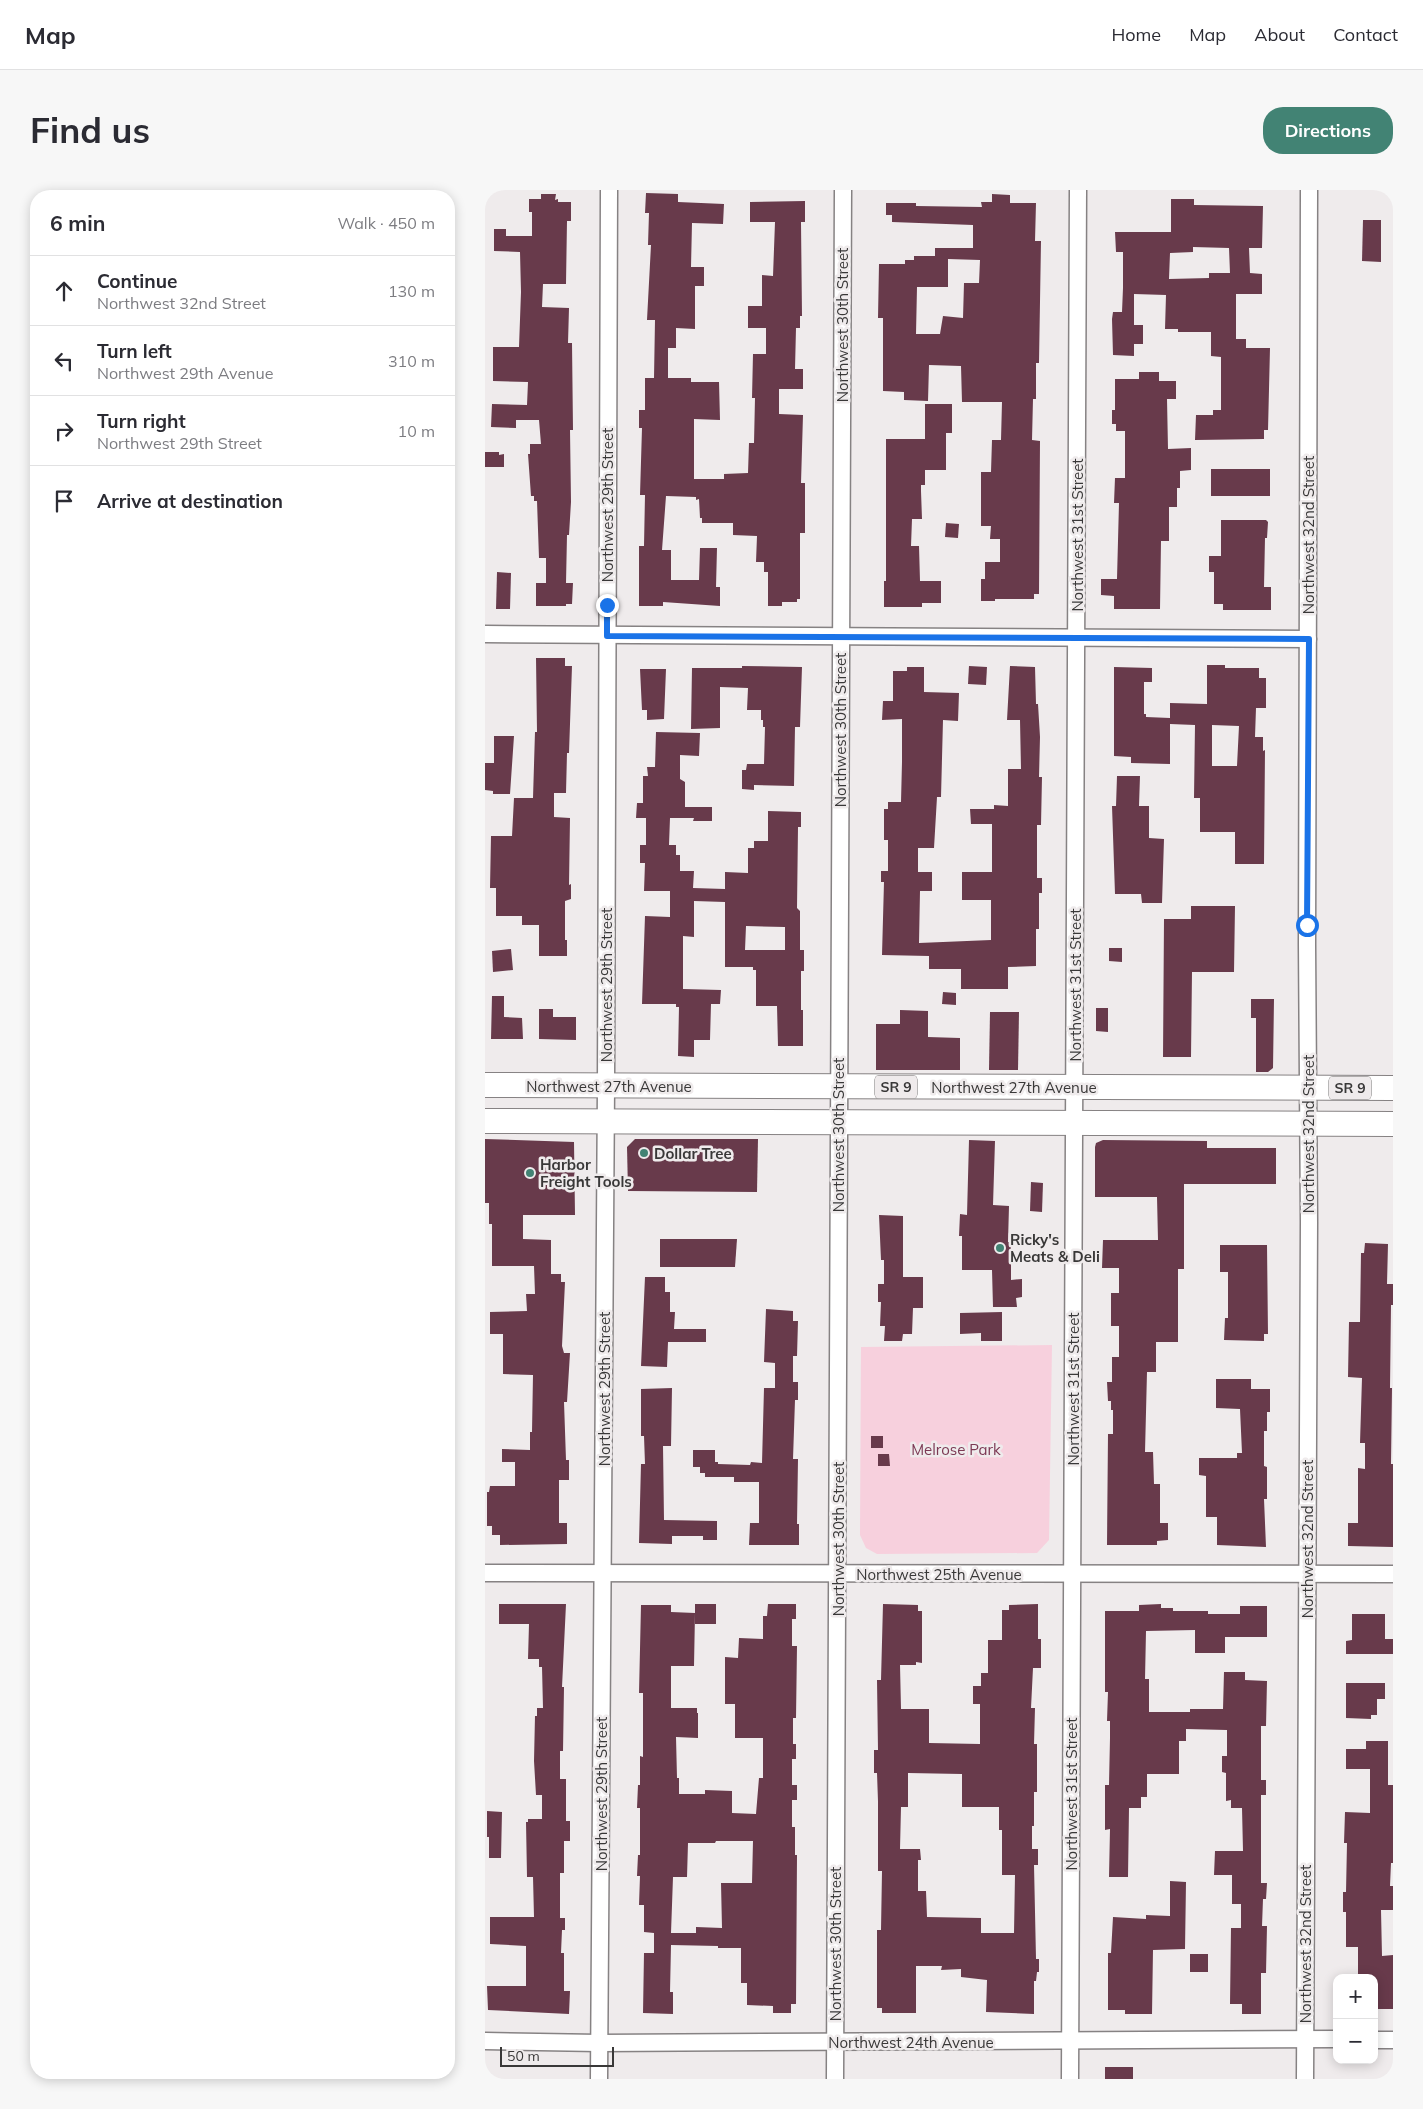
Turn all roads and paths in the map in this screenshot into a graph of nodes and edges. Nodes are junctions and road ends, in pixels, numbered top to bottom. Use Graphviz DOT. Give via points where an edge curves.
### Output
graph roads {
  1 [pos="609,190"];
  2 [pos="843,190"];
  3 [pos="1078,190"];
  4 [pos="1309,190"];
  5 [pos="485,634"];
  6 [pos="607,636"];
  7 [pos="841,636"];
  8 [pos="1077,638"];
  9 [pos="1309,639"];
  10 [pos="485,1085"];
  11 [pos="606,1086"];
  12 [pos="839,1086"];
  13 [pos="1075,1087"];
  14 [pos="1308,1088"];
  15 [pos="1393,1088"];
  16 [pos="485,1120"];
  17 [pos="606,1122"];
  18 [pos="838,1122"];
  19 [pos="1074,1122"];
  20 [pos="1308,1124"];
  21 [pos="1393,1124"];
  22 [pos="485,1573"];
  23 [pos="603,1574"];
  24 [pos="838,1574"];
  25 [pos="1073,1574"];
  26 [pos="1307,1574"];
  27 [pos="1393,1574"];
  28 [pos="1305,2039"];
  29 [pos="1333,2039"];
  30 [pos="1378,2040"];
  31 [pos="1393,2040"];
  32 [pos="485,2042"];
  33 [pos="835,2042"];
  34 [pos="1070,2042"];
  35 [pos="599,2043"];
  36 [pos="599,2079"];
  37 [pos="835,2079"];
  38 [pos="1070,2079"];
  39 [pos="1305,2079"];
  1 -- 6 [label="street, Northwest 29th Street"];
  2 -- 7 [label="street, Northwest 30th Street"];
  3 -- 8 [label="street, Northwest 31st Street"];
  4 -- 9 [label="street, Northwest 32nd Street"];
  5 -- 6 [label="street"];
  6 -- 7 [label="street"];
  6 -- 11 [label="street, Northwest 29th Street"];
  7 -- 8 [label="street"];
  7 -- 12 [label="street, Northwest 30th Street"];
  8 -- 9 [label="street"];
  8 -- 13 [label="street, Northwest 31st Street"];
  9 -- 14 [label="street, Northwest 32nd Street"];
  10 -- 11 [label="highway, Northwest 27th Avenue / SR 9"];
  11 -- 12 [label="highway, Northwest 27th Avenue / SR 9"];
  11 -- 17 [label="street, Northwest 29th Street"];
  12 -- 13 [label="highway, Northwest 27th Avenue / SR 9"];
  12 -- 18 [label="street, Northwest 30th Street"];
  13 -- 14 [label="highway, Northwest 27th Avenue / SR 9"];
  13 -- 19 [label="street, Northwest 31st Street"];
  14 -- 15 [label="highway, Northwest 27th Avenue / SR 9"];
  14 -- 20 [label="street, Northwest 32nd Street"];
  16 -- 17 [label="highway"];
  17 -- 18 [label="highway"];
  17 -- 23 [label="street, Northwest 29th Street"];
  18 -- 19 [label="highway"];
  18 -- 24 [label="street, Northwest 30th Street"];
  19 -- 20 [label="highway"];
  19 -- 25 [label="street, Northwest 31st Street"];
  20 -- 21 [label="highway"];
  20 -- 26 [label="street, Northwest 32nd Street"];
  22 -- 23 [label="street, Northwest 25th Avenue"];
  23 -- 24 [label="street, Northwest 25th Avenue"];
  23 -- 35 [label="street, Northwest 29th Street"];
  24 -- 25 [label="street, Northwest 25th Avenue"];
  24 -- 33 [label="street, Northwest 30th Street"];
  25 -- 26 [label="street, Northwest 25th Avenue"];
  25 -- 34 [label="street, Northwest 31st Street"];
  26 -- 27 [label="street, Northwest 25th Avenue"];
  26 -- 28 [label="street, Northwest 32nd Street"];
  28 -- 29 [label="street, Northwest 24th Avenue"];
  28 -- 34 [label="street, Northwest 24th Avenue"];
  28 -- 39 [label="street, Northwest 32nd Street"];
  30 -- 31 [label="street"];
  32 -- 35 [label="street, Northwest 24th Avenue"];
  33 -- 34 [label="street, Northwest 24th Avenue"];
  33 -- 35 [label="street, Northwest 24th Avenue"];
  33 -- 37 [label="street, Northwest 30th Street"];
  34 -- 38 [label="street, Northwest 31st Street"];
  35 -- 36 [label="street, Northwest 29th Street"];
}
